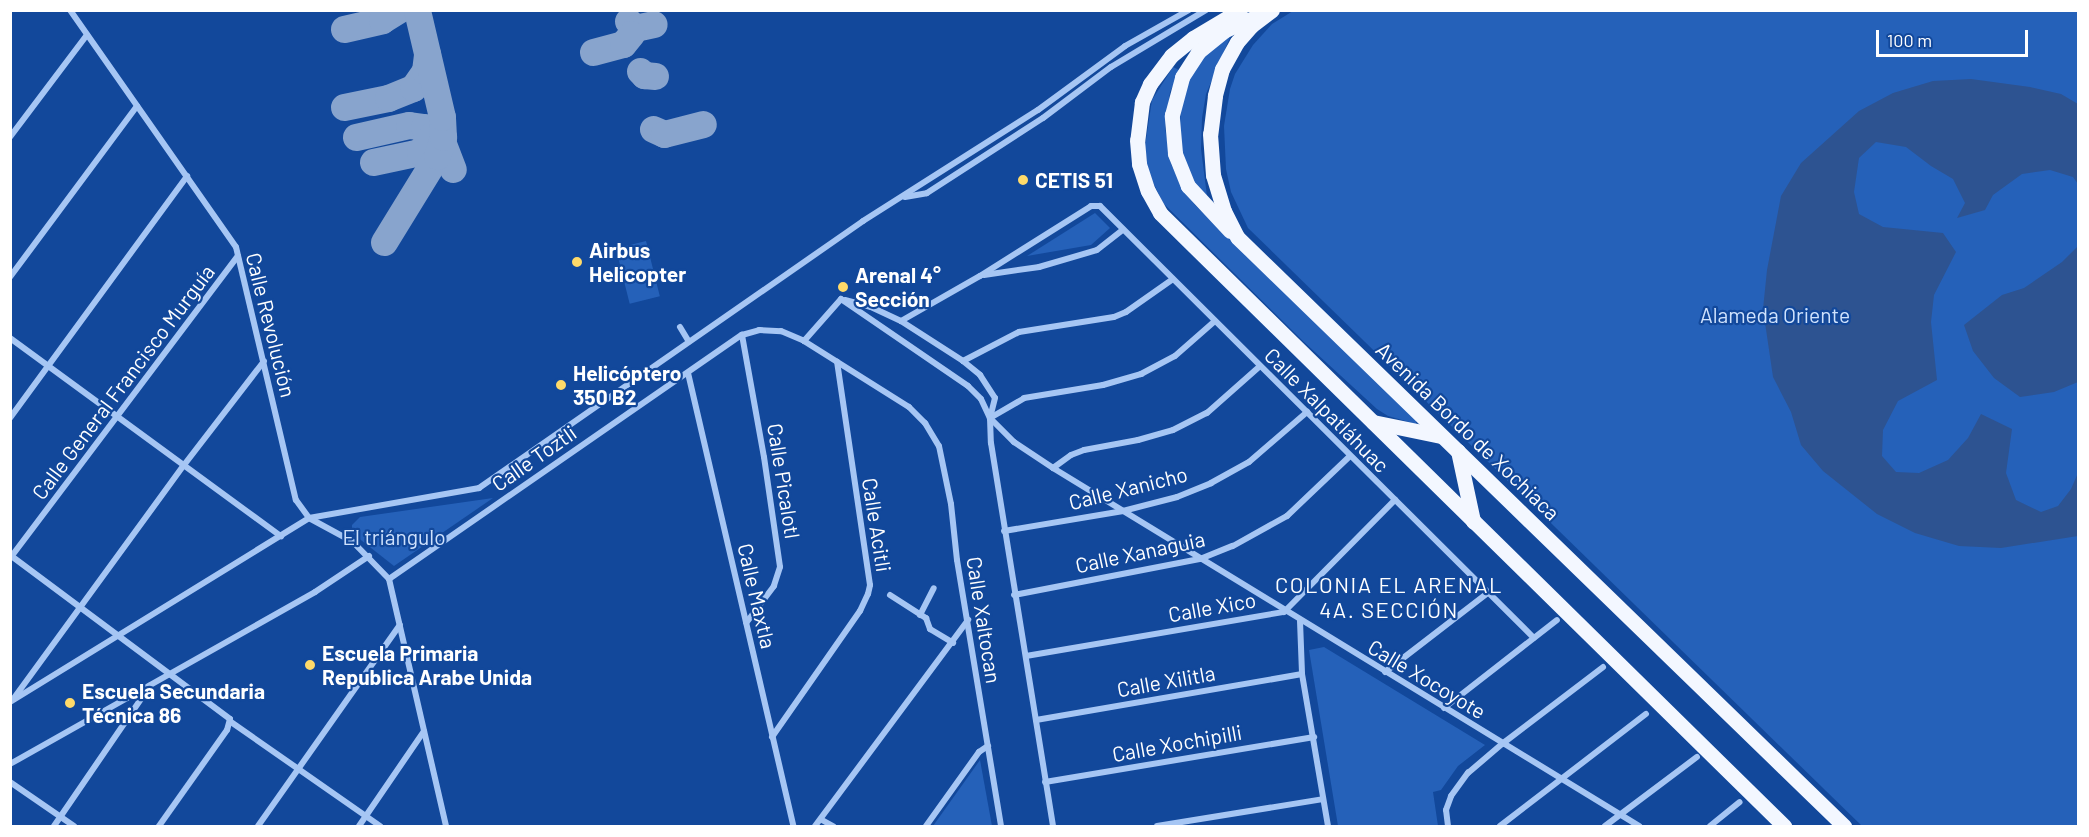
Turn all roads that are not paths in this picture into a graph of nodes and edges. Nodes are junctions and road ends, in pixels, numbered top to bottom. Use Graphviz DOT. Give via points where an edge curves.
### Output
graph roads {
  1 [pos="70,10"];
  2 [pos="1189,10"];
  3 [pos="1206,10"];
  4 [pos="1240,10"];
  5 [pos="1269,12"];
  6 [pos="87,35"];
  7 [pos="1171,56"];
  8 [pos="1186,68"];
  9 [pos="138,106"];
  10 [pos="10,137"];
  11 [pos="187,176"];
  12 [pos="905,197"];
  13 [pos="1123,230"];
  14 [pos="1237,237"];
  15 [pos="238,256"];
  16 [pos="980,276"];
  17 [pos="10,277"];
  18 [pos="1173,279"];
  19 [pos="841,299"];
  20 [pos="901,321"];
  21 [pos="1215,321"];
  22 [pos="680,327"];
  23 [pos="742,334"];
  24 [pos="10,338"];
  25 [pos="804,341"];
  26 [pos="689,342"];
  27 [pos="264,361"];
  28 [pos="837,361"];
  29 [pos="963,361"];
  30 [pos="49,366"];
  31 [pos="1259,367"];
  32 [pos="688,373"];
  33 [pos="1307,412"];
  34 [pos="117,417"];
  35 [pos="10,418"];
  36 [pos="990,418"];
  37 [pos="1374,422"];
  38 [pos="1442,436"];
  39 [pos="1458,451"];
  40 [pos="1350,456"];
  41 [pos="184,465"];
  42 [pos="1053,468"];
  43 [pos="1395,500"];
  44 [pos="1123,511"];
  45 [pos="309,518"];
  46 [pos="1473,523"];
  47 [pos="1004,531"];
  48 [pos="280,536"];
  49 [pos="11,556"];
  50 [pos="369,556"];
  51 [pos="1200,559"];
  52 [pos="389,579"];
  53 [pos="934,588"];
  54 [pos="1489,592"];
  55 [pos="890,595"];
  56 [pos="1014,595"];
  57 [pos="80,606"];
  58 [pos="1284,612"];
  59 [pos="920,615"];
  60 [pos="968,620"];
  61 [pos="1557,620"];
  62 [pos="1300,621"];
  63 [pos="746,623"];
  64 [pos="400,625"];
  65 [pos="120,635"];
  66 [pos="1534,638"];
  67 [pos="953,642"];
  68 [pos="1026,656"];
  69 [pos="1603,667"];
  70 [pos="1386,672"];
  71 [pos="172,674"];
  72 [pos="1302,674"];
  73 [pos="151,684"];
  74 [pos="12,701"];
  75 [pos="1444,708"];
  76 [pos="1646,714"];
  77 [pos="1036,720"];
  78 [pos="231,722"];
  79 [pos="424,731"];
  80 [pos="772,737"];
  81 [pos="1314,737"];
  82 [pos="1502,744"];
  83 [pos="988,746"];
  84 [pos="1697,757"];
  85 [pos="10,764"];
  86 [pos="299,770"];
  87 [pos="1563,779"];
  88 [pos="10,782"];
  89 [pos="1045,782"];
  90 [pos="1323,799"];
  91 [pos="1740,802"];
  92 [pos="1621,815"];
  93 [pos="61,817"];
  94 [pos="366,817"];
  95 [pos="822,820"];
  96 [pos="54,826"];
  97 [pos="74,826"];
  98 [pos="159,826"];
  99 [pos="258,826"];
  100 [pos="359,826"];
  101 [pos="380,826"];
  102 [pos="446,826"];
  103 [pos="793,826"];
  104 [pos="815,826"];
  105 [pos="833,826"];
  106 [pos="926,826"];
  107 [pos="1001,826"];
  108 [pos="1053,826"];
  109 [pos="1157,826"];
  110 [pos="1328,826"];
  111 [pos="1448,826"];
  112 [pos="1500,826"];
  113 [pos="1605,826"];
  114 [pos="1639,826"];
  115 [pos="1710,826"];
  116 [pos="1784,826"];
  117 [pos="1844,826"];
  1 -- 6 [label="street, Calle Revolución"];
  2 -- 12 [label="street" via="1125,46 1038,110 919,184"];
  3 -- 12 [label="street" via="1111,67 1043,118 927,193"];
  4 -- 7 [label="main road" via="1192,38"];
  5 -- 8 [label="main road" via="1217,34"];
  5 -- 14 [label="main road, Avenida Bordo de Xochiaca" via="1251,26 1231,51 1219,78 1212,112 1213,175"];
  6 -- 9 [label="street, Calle Revolución"];
  6 -- 10 [label="street"];
  7 -- 8 [label="main road"];
  7 -- 37 [label="main road" via="1150,84 1137,130 1139,164 1152,201 1175,230"];
  8 -- 14 [label="main road" via="1172,115 1178,165 1196,196"];
  9 -- 11 [label="street, Calle Revolución"];
  9 -- 17 [label="street"];
  11 -- 15 [label="street, Calle Revolución" via="231,239"];
  11 -- 30 [label="street"];
  12 -- 26 [label="street" via="863,221"];
  13 -- 16 [label="street" via="1097,250 1039,267"];
  13 -- 16 [label="street, Calle Xalpatláhuac" via="1097,205"];
  13 -- 18 [label="street, Calle Xalpatláhuac"];
  14 -- 38 [label="main road, Avenida Bordo de Xochiaca"];
  15 -- 27 [label="street, Calle Revolución"];
  15 -- 34 [label="street, Calle General Francisco Murguía"];
  16 -- 20 [label="street"];
  18 -- 21 [label="street, Calle Xalpatláhuac"];
  18 -- 29 [label="street" via="1114,317 1019,332"];
  19 -- 20 [label="street"];
  19 -- 25 [label="street"];
  19 -- 36 [label="street, Calle Xocoyote" via="968,386 981,399"];
  20 -- 29 [label="street"];
  21 -- 31 [label="street, Calle Xalpatláhuac"];
  21 -- 36 [label="street" via="1175,356 1141,374 1103,385 1024,398"];
  22 -- 26 [label="street"];
  23 -- 25 [label="street, Calle Toztli" via="781,331"];
  23 -- 32 [label="street, Calle Toztli"];
  23 -- 63 [label="street, Calle Picalotl" via="780,567 774,586"];
  24 -- 30 [label="street"];
  25 -- 28 [label="street"];
  26 -- 45 [label="street" via="479,489"];
  27 -- 41 [label="street"];
  27 -- 45 [label="street, Calle Revolución" via="296,500"];
  28 -- 60 [label="street, Calle Xaltocan" via="902,402 925,423 943,454"];
  28 -- 80 [label="street, Calle Acitli" via="870,585 860,611"];
  29 -- 36 [label="street" via="980,375 995,399"];
  30 -- 34 [label="street"];
  30 -- 35 [label="street"];
  31 -- 33 [label="street, Calle Xalpatláhuac"];
  31 -- 42 [label="street" via="1207,412 1173,430 1084,450"];
  32 -- 52 [label="street, Calle Toztli"];
  32 -- 63 [label="street, Calle Maxtla"];
  33 -- 40 [label="street, Calle Xalpatláhuac"];
  33 -- 44 [label="street, Calle Xanicho" via="1230,474 1177,497"];
  34 -- 41 [label="street"];
  34 -- 49 [label="street, Calle General Francisco Murguía"];
  36 -- 42 [label="street, Calle Xocoyote" via="1014,441"];
  36 -- 47 [label="street, Calle Xaltocan"];
  37 -- 38 [label="main road"];
  37 -- 46 [label="main road"];
  38 -- 39 [label="main road, Avenida Bordo de Xochiaca"];
  39 -- 46 [label="main road"];
  39 -- 117 [label="main road, Avenida Bordo de Xochiaca"];
  40 -- 43 [label="street, Calle Xalpatláhuac"];
  40 -- 51 [label="street, Calle Xanaguia" via="1287,516"];
  41 -- 48 [label="street"];
  41 -- 57 [label="street"];
  42 -- 44 [label="street, Calle Xocoyote"];
  43 -- 54 [label="street, Calle Xalpatláhuac"];
  43 -- 58 [label="street, Calle Xico"];
  44 -- 47 [label="street, Calle Xanicho"];
  44 -- 51 [label="street, Calle Xocoyote"];
  45 -- 48 [label="street"];
  45 -- 50 [label="street" via="336,531"];
  46 -- 116 [label="main road"];
  47 -- 56 [label="street, Calle Xaltocan"];
  48 -- 65 [label="street"];
  49 -- 57 [label="street"];
  50 -- 52 [label="street"];
  50 -- 71 [label="street" via="315,592"];
  51 -- 56 [label="street, Calle Xanaguia"];
  51 -- 58 [label="street, Calle Xocoyote"];
  52 -- 64 [label="street"];
  53 -- 59 [label="street"];
  54 -- 66 [label="street, Calle Xalpatláhuac"];
  54 -- 70 [label="street"];
  55 -- 59 [label="street"];
  56 -- 68 [label="street, Calle Xaltocan"];
  57 -- 65 [label="street"];
  57 -- 74 [label="street"];
  58 -- 62 [label="street, Calle Xocoyote"];
  58 -- 68 [label="street, Calle Xico"];
  59 -- 67 [label="street" via="930,629"];
  60 -- 67 [label="street"];
  60 -- 83 [label="street, Calle Xaltocan"];
  61 -- 66 [label="street"];
  62 -- 70 [label="street, Calle Xocoyote"];
  62 -- 72 [label="street"];
  63 -- 80 [label="street, Calle Maxtla"];
  64 -- 79 [label="street"];
  64 -- 86 [label="street"];
  65 -- 71 [label="street"];
  65 -- 74 [label="street"];
  66 -- 75 [label="street"];
  67 -- 95 [label="street" via="879,737"];
  68 -- 77 [label="street, Calle Xaltocan"];
  69 -- 82 [label="street"];
  70 -- 75 [label="street, Calle Xocoyote"];
  71 -- 73 [label="street"];
  71 -- 78 [label="street"];
  72 -- 77 [label="street, Calle Xilitla"];
  72 -- 81 [label="street"];
  73 -- 85 [label="street"];
  73 -- 93 [label="street"];
  75 -- 82 [label="street, Calle Xocoyote"];
  76 -- 87 [label="street"];
  77 -- 89 [label="street, Calle Xaltocan"];
  78 -- 86 [label="street"];
  78 -- 98 [label="street"];
  79 -- 94 [label="street"];
  79 -- 102 [label="street"];
  80 -- 103 [label="street, Calle Maxtla"];
  81 -- 89 [label="street, Calle Xochipilli"];
  81 -- 90 [label="street"];
  82 -- 87 [label="street, Calle Xocoyote"];
  82 -- 111 [label="street" via="1459,783 1446,810"];
  83 -- 106 [label="street" via="979,752"];
  83 -- 107 [label="street, Calle Xaltocan"];
  84 -- 92 [label="street"];
  86 -- 94 [label="street"];
  86 -- 99 [label="street"];
  87 -- 92 [label="street, Calle Xocoyote"];
  87 -- 112 [label="street"];
  88 -- 93 [label="street"];
  89 -- 108 [label="street, Calle Xaltocan"];
  90 -- 109 [label="street"];
  90 -- 110 [label="street"];
  91 -- 115 [label="street"];
  92 -- 113 [label="street"];
  92 -- 114 [label="street, Calle Xocoyote"];
  93 -- 96 [label="street"];
  93 -- 97 [label="street"];
  94 -- 100 [label="street"];
  94 -- 101 [label="street"];
  95 -- 104 [label="street"];
  95 -- 105 [label="street"];
}
